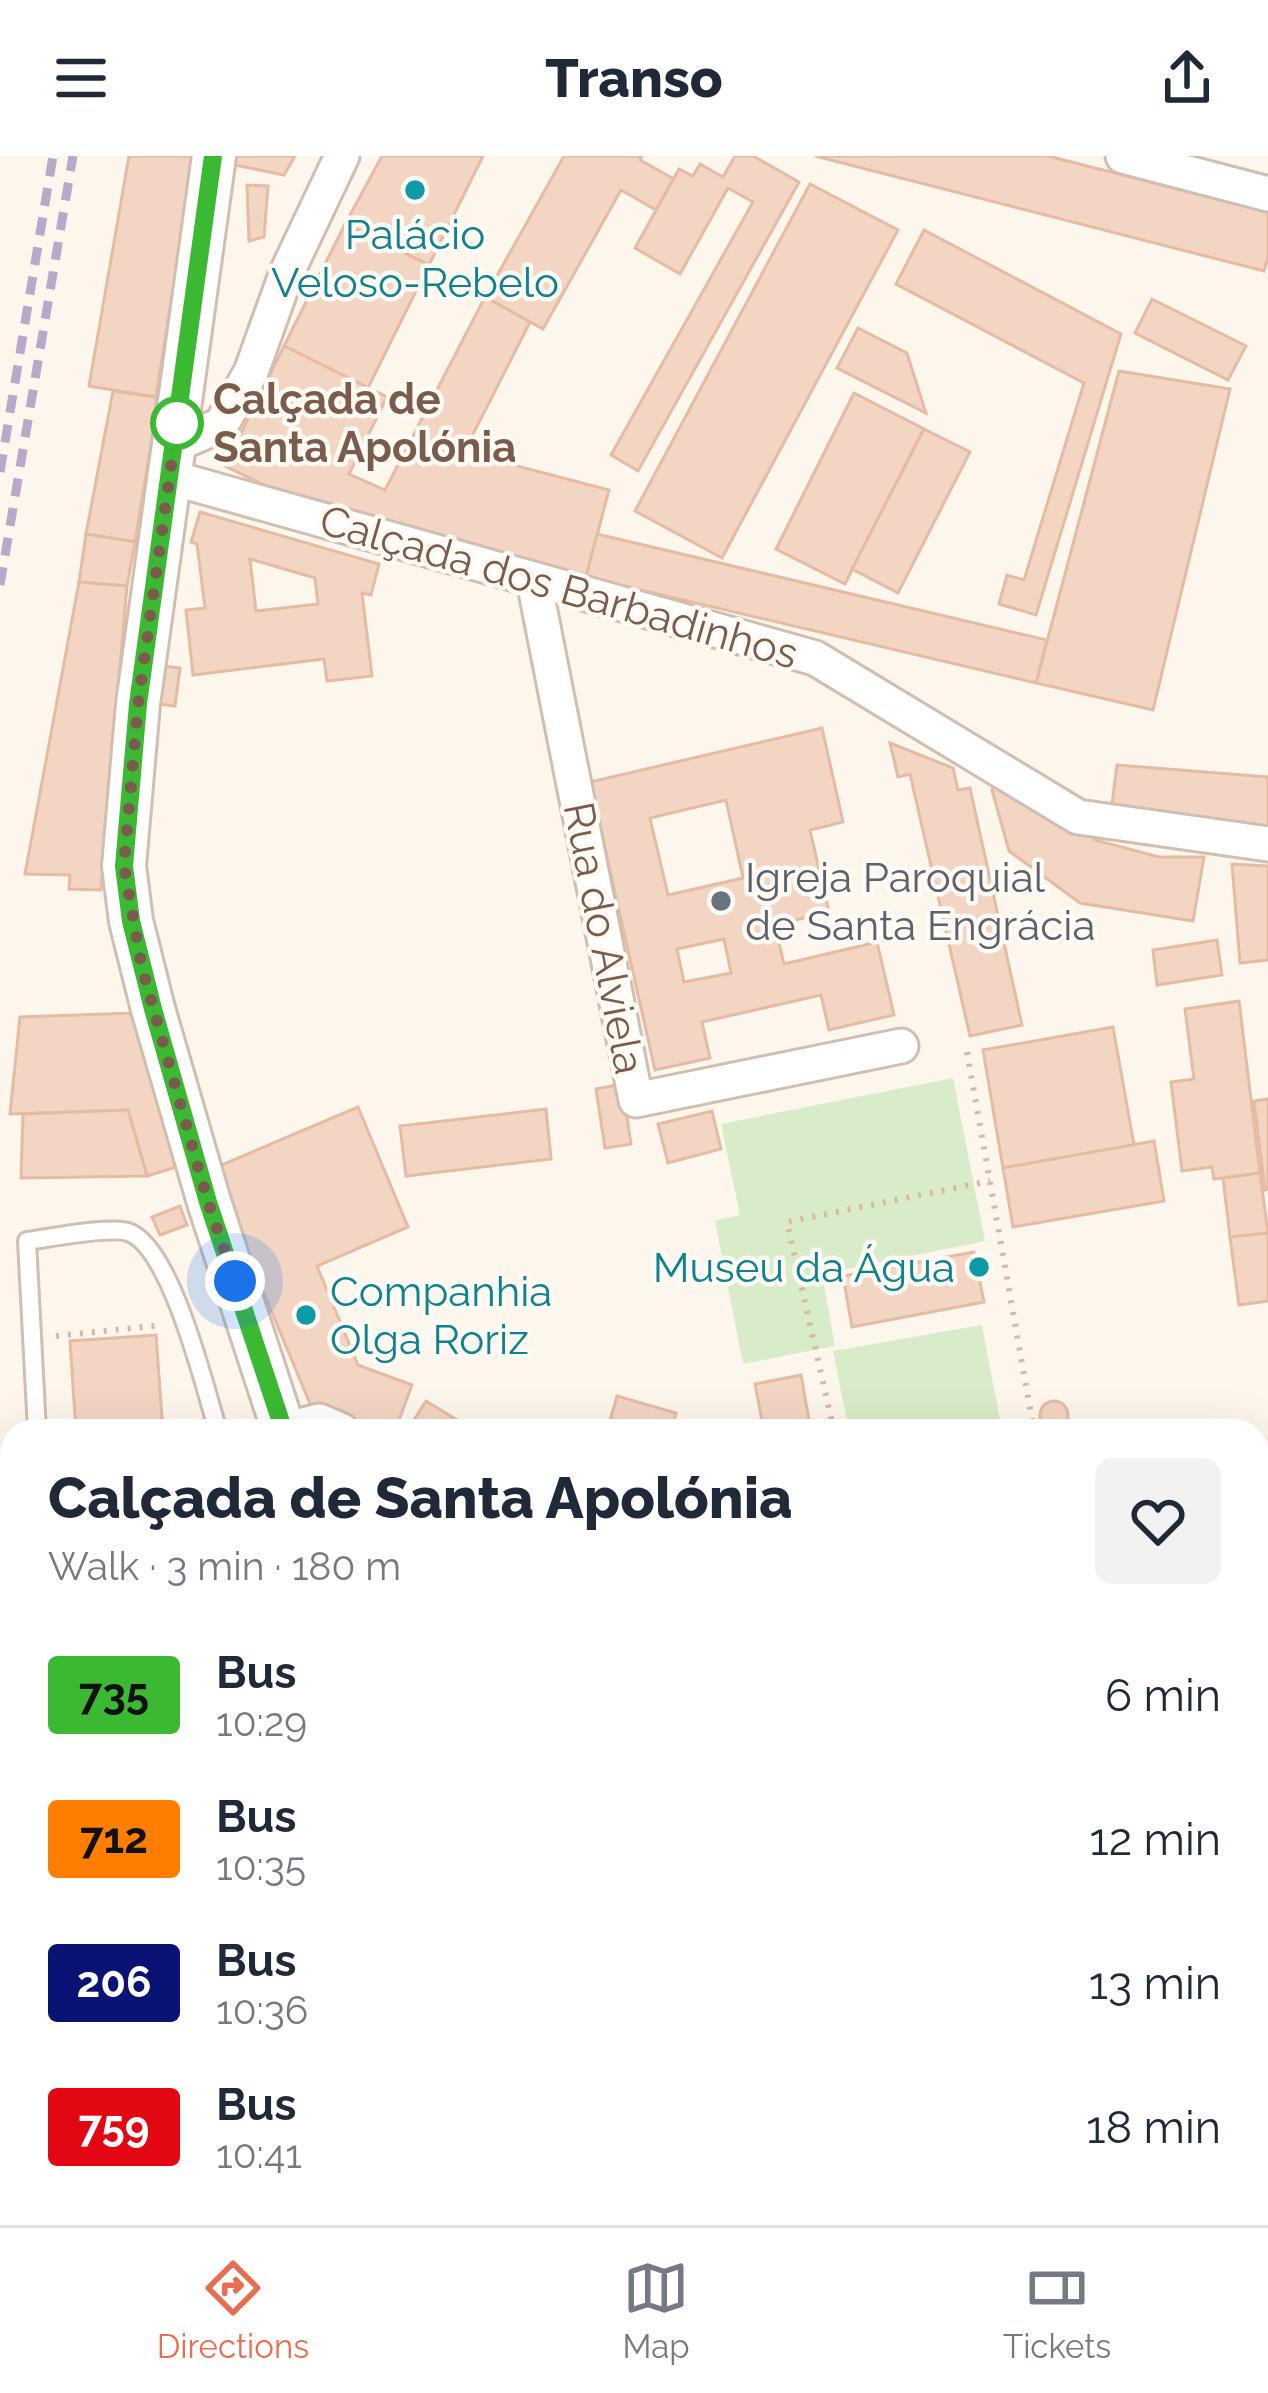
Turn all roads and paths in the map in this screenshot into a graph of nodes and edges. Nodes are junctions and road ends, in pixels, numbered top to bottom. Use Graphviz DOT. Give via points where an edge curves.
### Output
graph roads {
  1 [pos="214,156"];
  2 [pos="342,156"];
  3 [pos="1123,156"];
  4 [pos="1268,194"];
  5 [pos="171,461"];
  6 [pos="534,581"];
  7 [pos="1268,844"];
  8 [pos="902,1046"];
  9 [pos="967,1052"];
  10 [pos="990,1181"];
  11 [pos="184,1323"];
  12 [pos="32,1339"];
  13 [pos="36,1419"];
  14 [pos="214,1419"];
  15 [pos="280,1419"];
  16 [pos="831,1419"];
  17 [pos="1032,1419"];
  1 -- 5 [label="street"];
  2 -- 5 [label="street" via="251,372 221,424"];
  3 -- 4 [label="street"];
  5 -- 6 [label="street, Calçada dos Barbadinhos"];
  5 -- 15 [label="street" via="138,704 126,886 208,1202"];
  6 -- 7 [label="street, Calçada dos Barbadinhos" via="815,658 1078,817"];
  6 -- 8 [label="street, Rua do Alviela" via="636,1100"];
  9 -- 10 [label="path"];
  10 -- 16 [label="path" via="787,1222"];
  10 -- 17 [label="path"];
  11 -- 12 [label="path"];
  11 -- 12 [label="lane" via="164,1269 141,1238 124,1230 27,1240"];
  11 -- 14 [label="lane"];
  12 -- 13 [label="lane"];
}
